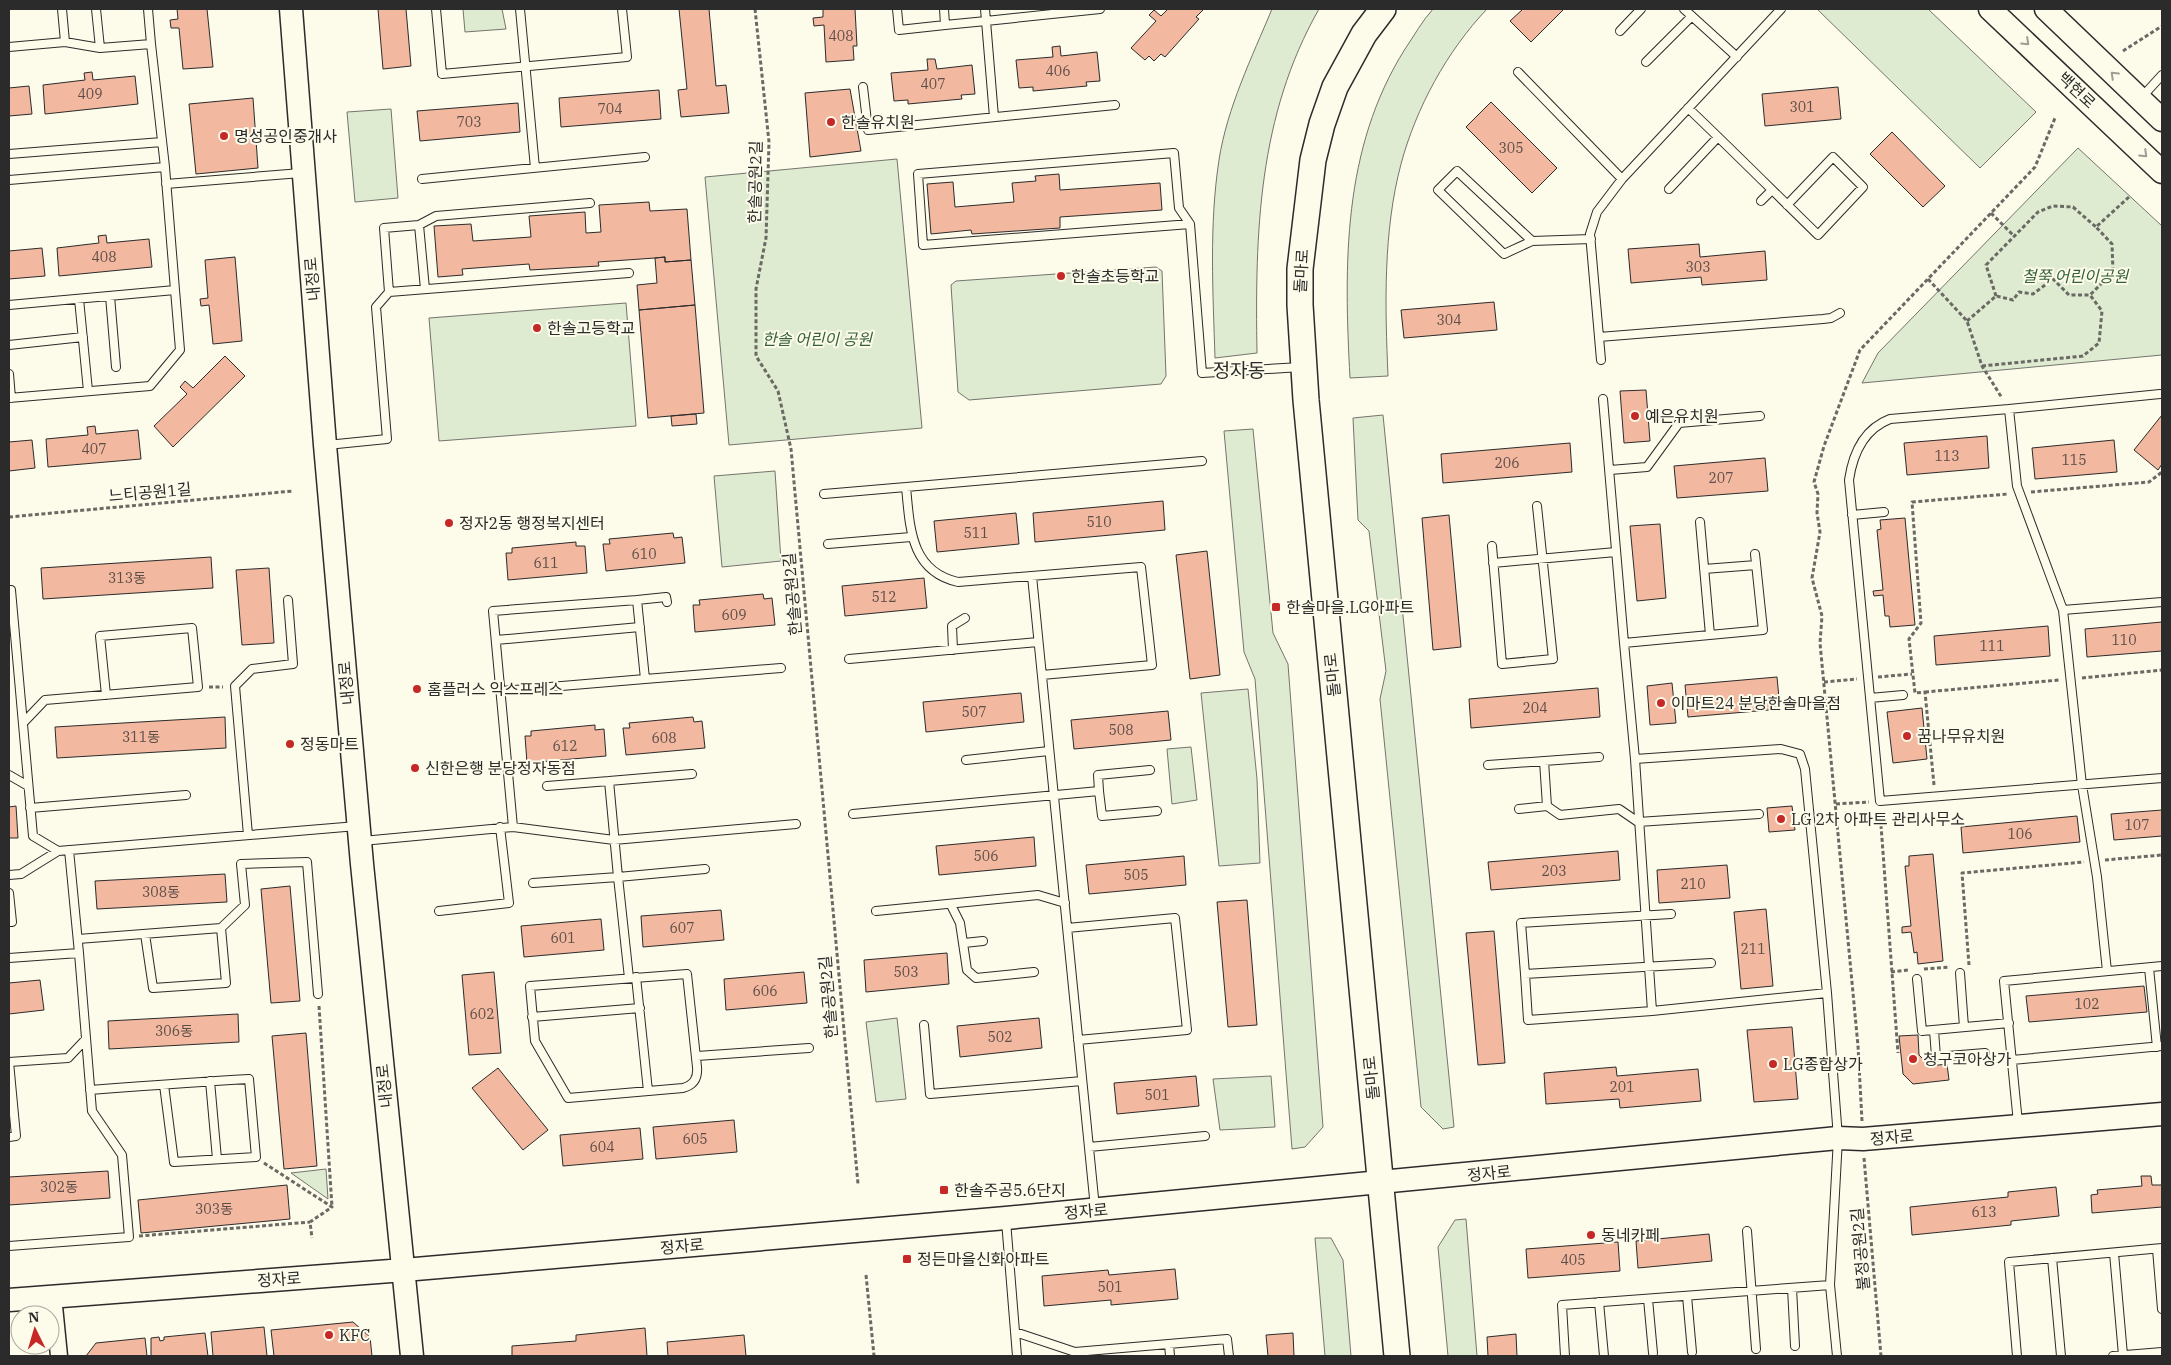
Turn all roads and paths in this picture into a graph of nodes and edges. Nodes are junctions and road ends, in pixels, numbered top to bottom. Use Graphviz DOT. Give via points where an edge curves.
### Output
graph roads {
  1 [pos="62,9"];
  2 [pos="96,9"];
  3 [pos="148,9"];
  4 [pos="290,9"];
  5 [pos="436,9"];
  6 [pos="520,9"];
  7 [pos="622,9"];
  8 [pos="755,9"];
  9 [pos="897,9"];
  10 [pos="944,9"];
  11 [pos="985,9"];
  12 [pos="1100,9"];
  13 [pos="1382,9"];
  14 [pos="1642,9"];
  15 [pos="1684,9"];
  16 [pos="1781,9"];
  17 [pos="1990,9"];
  18 [pos="2046,9"];
  19 [pos="1083,10"];
  20 [pos="1692,16"];
  21 [pos="986,21"];
  22 [pos="945,25"];
  23 [pos="2162,26"];
  24 [pos="1620,31"];
  25 [pos="65,42"];
  26 [pos="151,44"];
  27 [pos="9,47"];
  28 [pos="100,48"];
  29 [pos="2122,51"];
  30 [pos="1736,57"];
  31 [pos="1646,62"];
  32 [pos="525,67"];
  33 [pos="1518,72"];
  34 [pos="2162,75"];
  35 [pos="863,88"];
  36 [pos="2140,99"];
  37 [pos="1115,105"];
  38 [pos="1688,108"];
  39 [pos="994,117"];
  40 [pos="2162,120"];
  41 [pos="1718,137"];
  42 [pos="162,142"];
  43 [pos="9,154"];
  44 [pos="645,157"];
  45 [pos="1452,162"];
  46 [pos="165,167"];
  47 [pos="535,168"];
  48 [pos="1456,170"];
  49 [pos="2162,172"];
  50 [pos="304,173"];
  51 [pos="422,179"];
  52 [pos="1622,179"];
  53 [pos="9,180"];
  54 [pos="166,184"];
  55 [pos="1669,189"];
  56 [pos="1772,190"];
  57 [pos="2129,197"];
  58 [pos="1761,201"];
  59 [pos="590,203"];
  60 [pos="1787,205"];
  61 [pos="1991,213"];
  62 [pos="1190,224"];
  63 [pos="419,225"];
  64 [pos="2096,227"];
  65 [pos="2014,236"];
  66 [pos="1591,239"];
  67 [pos="1532,241"];
  68 [pos="629,273"];
  69 [pos="1928,279"];
  70 [pos="425,289"];
  71 [pos="175,290"];
  72 [pos="389,292"];
  73 [pos="2090,295"];
  74 [pos="110,296"];
  75 [pos="1996,296"];
  76 [pos="79,299"];
  77 [pos="9,305"];
  78 [pos="1840,313"];
  79 [pos="1967,321"];
  80 [pos="1599,336"];
  81 [pos="83,337"];
  82 [pos="9,345"];
  83 [pos="1601,360"];
  84 [pos="1982,366"];
  85 [pos="116,367"];
  86 [pos="1303,367"];
  87 [pos="9,374"];
  88 [pos="88,391"];
  89 [pos="2160,394"];
  90 [pos="10,398"];
  91 [pos="1603,398"];
  92 [pos="2009,409"];
  93 [pos="1760,416"];
  94 [pos="325,445"];
  95 [pos="1202,461"];
  96 [pos="1610,470"];
  97 [pos="2162,472"];
  98 [pos="906,487"];
  99 [pos="293,491"];
  100 [pos="2030,492"];
  101 [pos="2011,493"];
  102 [pos="824,494"];
  103 [pos="1537,506"];
  104 [pos="1884,512"];
  105 [pos="1852,515"];
  106 [pos="9,517"];
  107 [pos="1700,522"];
  108 [pos="911,537"];
  109 [pos="828,544"];
  110 [pos="1492,546"];
  111 [pos="1616,552"];
  112 [pos="1755,554"];
  113 [pos="1543,558"];
  114 [pos="1493,563"];
  115 [pos="1756,565"];
  116 [pos="1704,569"];
  117 [pos="1032,576"];
  118 [pos="9,590"];
  119 [pos="288,600"];
  120 [pos="637,600"];
  121 [pos="666,602"];
  122 [pos="2162,602"];
  123 [pos="2063,610"];
  124 [pos="965,618"];
  125 [pos="640,627"];
  126 [pos="1710,635"];
  127 [pos="496,640"];
  128 [pos="1038,642"];
  129 [pos="1624,643"];
  130 [pos="953,650"];
  131 [pos="849,659"];
  132 [pos="781,668"];
  133 [pos="2162,670"];
  134 [pos="1912,674"];
  135 [pos="1042,675"];
  136 [pos="1874,677"];
  137 [pos="1864,678"];
  138 [pos="2073,678"];
  139 [pos="2063,679"];
  140 [pos="645,680"];
  141 [pos="1824,682"];
  142 [pos="235,686"];
  143 [pos="198,687"];
  144 [pos="501,692"];
  145 [pos="1925,692"];
  146 [pos="106,695"];
  147 [pos="1903,695"];
  148 [pos="1870,698"];
  149 [pos="23,723"];
  150 [pos="1049,751"];
  151 [pos="1599,757"];
  152 [pos="1636,759"];
  153 [pos="966,760"];
  154 [pos="1544,761"];
  155 [pos="1488,765"];
  156 [pos="1150,770"];
  157 [pos="692,774"];
  158 [pos="9,775"];
  159 [pos="2162,778"];
  160 [pos="609,781"];
  161 [pos="2082,785"];
  162 [pos="28,786"];
  163 [pos="546,786"];
  164 [pos="1934,788"];
  165 [pos="1099,791"];
  166 [pos="186,795"];
  167 [pos="1054,795"];
  168 [pos="1880,801"];
  169 [pos="1836,804"];
  170 [pos="1547,806"];
  171 [pos="30,808"];
  172 [pos="1519,809"];
  173 [pos="1157,811"];
  174 [pos="853,814"];
  175 [pos="1759,814"];
  176 [pos="1638,822"];
  177 [pos="796,824"];
  178 [pos="500,827"];
  179 [pos="513,827"];
  180 [pos="359,833"];
  181 [pos="248,835"];
  182 [pos="614,840"];
  183 [pos="69,850"];
  184 [pos="58,851"];
  185 [pos="2162,855"];
  186 [pos="2095,861"];
  187 [pos="2086,862"];
  188 [pos="705,869"];
  189 [pos="9,875"];
  190 [pos="618,876"];
  191 [pos="533,883"];
  192 [pos="9,894"];
  193 [pos="1064,903"];
  194 [pos="951,904"];
  195 [pos="439,911"];
  196 [pos="876,911"];
  197 [pos="1670,914"];
  198 [pos="1646,916"];
  199 [pos="9,922"];
  200 [pos="221,928"];
  201 [pos="1067,928"];
  202 [pos="145,934"];
  203 [pos="78,939"];
  204 [pos="983,941"];
  205 [pos="964,943"];
  206 [pos="80,953"];
  207 [pos="9,958"];
  208 [pos="1712,962"];
  209 [pos="1650,966"];
  210 [pos="2162,966"];
  211 [pos="2149,968"];
  212 [pos="1920,969"];
  213 [pos="1910,970"];
  214 [pos="2107,971"];
  215 [pos="1034,972"];
  216 [pos="1891,972"];
  217 [pos="1526,974"];
  218 [pos="1960,974"];
  219 [pos="632,977"];
  220 [pos="1918,979"];
  221 [pos="1827,993"];
  222 [pos="318,994"];
  223 [pos="640,1008"];
  224 [pos="1652,1011"];
  225 [pos="532,1017"];
  226 [pos="2009,1023"];
  227 [pos="924,1025"];
  228 [pos="1964,1027"];
  229 [pos="1934,1030"];
  230 [pos="86,1039"];
  231 [pos="1078,1040"];
  232 [pos="2160,1047"];
  233 [pos="809,1048"];
  234 [pos="1898,1053"];
  235 [pos="1985,1053"];
  236 [pos="696,1056"];
  237 [pos="2012,1060"];
  238 [pos="9,1062"];
  239 [pos="210,1081"];
  240 [pos="1082,1081"];
  241 [pos="164,1085"];
  242 [pos="90,1090"];
  243 [pos="648,1091"];
  244 [pos="2162,1114"];
  245 [pos="2018,1125"];
  246 [pos="1205,1136"];
  247 [pos="9,1137"];
  248 [pos="1838,1138"];
  249 [pos="1863,1139"];
  250 [pos="1089,1147"];
  251 [pos="256,1157"];
  252 [pos="217,1159"];
  253 [pos="1381,1183"];
  254 [pos="858,1184"];
  255 [pos="332,1207"];
  256 [pos="1096,1210"];
  257 [pos="1006,1218"];
  258 [pos="310,1222"];
  259 [pos="1747,1231"];
  260 [pos="129,1237"];
  261 [pos="312,1238"];
  262 [pos="9,1246"];
  263 [pos="2160,1248"];
  264 [pos="2114,1253"];
  265 [pos="2052,1258"];
  266 [pos="404,1270"];
  267 [pos="866,1275"];
  268 [pos="1830,1285"];
  269 [pos="1792,1288"];
  270 [pos="1751,1291"];
  271 [pos="53,1296"];
  272 [pos="1687,1296"];
  273 [pos="1648,1299"];
  274 [pos="9,1300"];
  275 [pos="1599,1302"];
  276 [pos="2162,1309"];
  277 [pos="1014,1332"];
  278 [pos="1169,1344"];
  279 [pos="1795,1346"];
  280 [pos="1756,1349"];
  281 [pos="1692,1352"];
  282 [pos="2162,1352"];
  283 [pos="1110,1353"];
  284 [pos="1653,1353"];
  285 [pos="1076,1354"];
  286 [pos="2123,1355"];
  287 [pos="58,1356"];
  288 [pos="412,1356"];
  289 [pos="874,1356"];
  290 [pos="1017,1356"];
  291 [pos="1170,1356"];
  292 [pos="1229,1356"];
  293 [pos="1397,1356"];
  294 [pos="1566,1356"];
  295 [pos="1604,1356"];
  296 [pos="1837,1356"];
  297 [pos="1882,1356"];
  298 [pos="2017,1356"];
  299 [pos="2061,1356"];
  300 [pos="2113,1356"];
  1 -- 25 [label="lane"];
  2 -- 28 [label="lane"];
  3 -- 26 [label="lane"];
  4 -- 50 [label="street, 내정로"];
  5 -- 32 [label="lane" via="442,74"];
  6 -- 32 [label="lane"];
  7 -- 32 [label="lane" via="627,58"];
  8 -- 254 [label="path, 한솔공원2길" via="769,142 766,238 756,289 756,356 778,391 791,449"];
  9 -- 22 [label="lane" via="898,30"];
  10 -- 22 [label="lane"];
  11 -- 21 [label="lane"];
  12 -- 19 [label="lane"];
  13 -- 86 [label="main road, 돌마로" via="1364,34 1335,87 1313,160 1300,269"];
  14 -- 24 [label="lane"];
  15 -- 20 [label="lane"];
  16 -- 30 [label="lane"];
  17 -- 49 [label="street, 백현로, one-way"];
  36 -- 18 [label="street, one-way"];
  19 -- 21 [label="lane"];
  20 -- 30 [label="lane"];
  20 -- 31 [label="lane"];
  21 -- 22 [label="lane"];
  21 -- 39 [label="lane"];
  23 -- 29 [label="path"];
  25 -- 27 [label="lane"];
  25 -- 28 [label="lane"];
  26 -- 28 [label="lane"];
  26 -- 42 [label="lane"];
  30 -- 38 [label="lane"];
  32 -- 47 [label="lane"];
  33 -- 52 [label="lane"];
  34 -- 36 [label="lane"];
  35 -- 39 [label="lane" via="868,130"];
  36 -- 40 [label="street"];
  37 -- 39 [label="lane"];
  38 -- 41 [label="lane"];
  38 -- 52 [label="lane"];
  41 -- 55 [label="lane"];
  41 -- 56 [label="lane"];
  42 -- 43 [label="lane"];
  42 -- 46 [label="lane"];
  44 -- 47 [label="lane"];
  45 -- 48 [label="lane"];
  46 -- 53 [label="lane"];
  46 -- 54 [label="lane"];
  47 -- 51 [label="lane"];
  48 -- 67 [label="lane"];
  48 -- 67 [label="lane" via="1438,190 1504,254"];
  50 -- 54 [label="lane"];
  50 -- 94 [label="street, 내정로"];
  52 -- 66 [label="lane" via="1597,212"];
  54 -- 71 [label="lane"];
  56 -- 58 [label="lane"];
  56 -- 60 [label="lane"];
  57 -- 64 [label="path"];
  59 -- 63 [label="lane" via="436,216"];
  60 -- 60 [label="lane" via="1818,235 1863,187 1833,158"];
  61 -- 65 [label="path"];
  62 -- 62 [label="lane" via="1179,208 1174,153 918,174 924,246"];
  62 -- 86 [label="lane" via="1202,373"];
  63 -- 70 [label="lane"];
  63 -- 72 [label="lane" via="384,228"];
  64 -- 65 [label="path" via="2073,207 2053,206 2038,212"];
  64 -- 73 [label="path" via="2112,244 2113,272"];
  65 -- 75 [label="path" via="1986,265"];
  66 -- 67 [label="lane"];
  66 -- 80 [label="lane"];
  68 -- 70 [label="lane"];
  69 -- 79 [label="path"];
  70 -- 72 [label="lane"];
  71 -- 74 [label="lane"];
  71 -- 88 [label="lane" via="180,350 150,386"];
  72 -- 94 [label="lane" via="376,307 387,439"];
  73 -- 75 [label="path" via="2069,294 2053,279 2033,294 2019,292 2013,300"];
  73 -- 84 [label="path" via="2102,310 2099,343 2083,356"];
  74 -- 76 [label="lane"];
  74 -- 85 [label="lane"];
  75 -- 79 [label="path"];
  76 -- 77 [label="lane"];
  76 -- 81 [label="lane"];
  78 -- 80 [label="lane" via="1823,319"];
  79 -- 84 [label="path"];
  80 -- 83 [label="lane"];
  81 -- 82 [label="lane"];
  81 -- 88 [label="lane"];
  84 -- 92 [label="path"];
  86 -- 253 [label="main road, 돌마로"];
  87 -- 90 [label="lane"];
  88 -- 90 [label="lane"];
  89 -- 92 [label="lane"];
  91 -- 96 [label="lane"];
  92 -- 105 [label="lane" via="1890,419 1877,424 1866,435 1851,465"];
  92 -- 123 [label="lane" via="2016,486"];
  93 -- 96 [label="lane" via="1679,423 1646,467"];
  94 -- 180 [label="street, 내정로"];
  95 -- 98 [label="lane"];
  96 -- 111 [label="lane"];
  97 -- 100 [label="path" via="2149,482"];
  98 -- 102 [label="lane"];
  98 -- 108 [label="lane"];
  99 -- 106 [label="path, 느티공원1길"];
  101 -- 134 [label="path" via="1912,502 1921,623 1909,639"];
  103 -- 113 [label="lane"];
  104 -- 105 [label="lane"];
  105 -- 148 [label="lane"];
  107 -- 116 [label="lane"];
  108 -- 109 [label="lane"];
  108 -- 117 [label="lane" via="925,563 935,574 946,579 958,582"];
  110 -- 114 [label="lane"];
  111 -- 113 [label="lane"];
  111 -- 129 [label="lane"];
  112 -- 115 [label="lane"];
  113 -- 114 [label="lane"];
  113 -- 114 [label="lane" via="1553,659 1502,664"];
  115 -- 116 [label="lane"];
  115 -- 126 [label="lane" via="1763,630"];
  116 -- 126 [label="lane"];
  117 -- 128 [label="lane"];
  117 -- 135 [label="lane" via="1141,567 1152,665"];
  118 -- 149 [label="lane"];
  119 -- 142 [label="lane" via="293,664 252,669"];
  120 -- 121 [label="lane" via="666,597"];
  120 -- 125 [label="lane"];
  120 -- 127 [label="lane" via="493,610"];
  122 -- 123 [label="lane"];
  123 -- 161 [label="lane"];
  124 -- 130 [label="lane" via="952,626"];
  125 -- 127 [label="lane"];
  125 -- 140 [label="lane"];
  126 -- 129 [label="lane"];
  127 -- 144 [label="lane"];
  128 -- 130 [label="lane"];
  128 -- 135 [label="lane"];
  129 -- 152 [label="lane"];
  130 -- 131 [label="lane"];
  132 -- 140 [label="lane"];
  133 -- 138 [label="path"];
  134 -- 136 [label="path"];
  134 -- 145 [label="path" via="1914,693"];
  135 -- 150 [label="lane"];
  137 -- 141 [label="path"];
  139 -- 145 [label="path"];
  140 -- 144 [label="lane"];
  142 -- 143 [label="path"];
  142 -- 181 [label="lane"];
  143 -- 146 [label="lane"];
  143 -- 146 [label="lane" via="192,628 100,636"];
  144 -- 179 [label="lane"];
  145 -- 164 [label="path"];
  146 -- 149 [label="lane" via="45,700"];
  147 -- 148 [label="lane"];
  148 -- 168 [label="lane"];
  149 -- 162 [label="lane"];
  150 -- 153 [label="lane"];
  150 -- 167 [label="lane"];
  151 -- 154 [label="lane"];
  152 -- 176 [label="lane"];
  152 -- 221 [label="lane" via="1781,749 1800,754 1805,769"];
  154 -- 155 [label="lane"];
  154 -- 170 [label="lane"];
  156 -- 165 [label="lane" via="1098,775"];
  157 -- 160 [label="lane"];
  158 -- 162 [label="lane"];
  159 -- 161 [label="lane"];
  160 -- 163 [label="lane"];
  160 -- 182 [label="lane"];
  161 -- 168 [label="lane"];
  161 -- 214 [label="lane" via="2097,877"];
  162 -- 171 [label="lane"];
  165 -- 167 [label="lane"];
  165 -- 173 [label="lane" via="1102,816"];
  166 -- 171 [label="lane"];
  167 -- 174 [label="lane"];
  167 -- 193 [label="lane"];
  168 -- 169 [label="path"];
  168 -- 216 [label="path"];
  170 -- 172 [label="lane"];
  170 -- 176 [label="lane" via="1560,814 1619,809"];
  171 -- 184 [label="lane" via="33,836"];
  175 -- 176 [label="lane"];
  176 -- 198 [label="lane"];
  177 -- 182 [label="lane"];
  178 -- 179 [label="lane"];
  178 -- 180 [label="lane"];
  178 -- 195 [label="lane" via="509,903"];
  179 -- 182 [label="lane"];
  180 -- 181 [label="lane"];
  180 -- 266 [label="street, 내정로"];
  181 -- 183 [label="lane"];
  182 -- 190 [label="lane"];
  183 -- 184 [label="lane"];
  183 -- 203 [label="lane"];
  184 -- 189 [label="lane" via="21,874"];
  185 -- 186 [label="path"];
  187 -- 212 [label="path" via="1962,873 1970,965"];
  188 -- 190 [label="lane"];
  190 -- 191 [label="lane"];
  190 -- 219 [label="lane"];
  192 -- 199 [label="lane" via="12,922"];
  193 -- 194 [label="lane" via="1038,896"];
  193 -- 201 [label="lane"];
  194 -- 196 [label="lane"];
  194 -- 205 [label="lane" via="960,923"];
  197 -- 198 [label="lane"];
  198 -- 209 [label="lane"];
  198 -- 217 [label="lane" via="1521,923"];
  200 -- 202 [label="lane"];
  200 -- 202 [label="lane" via="226,983 153,988"];
  200 -- 222 [label="lane" via="245,904 241,864 306,862"];
  201 -- 231 [label="lane"];
  201 -- 231 [label="lane" via="1175,918 1187,1030"];
  202 -- 203 [label="lane"];
  203 -- 206 [label="lane"];
  204 -- 205 [label="lane"];
  205 -- 215 [label="lane" via="967,970 976,978"];
  206 -- 207 [label="lane"];
  206 -- 230 [label="lane"];
  208 -- 209 [label="lane"];
  209 -- 217 [label="lane"];
  209 -- 224 [label="lane"];
  210 -- 211 [label="lane"];
  211 -- 214 [label="lane"];
  211 -- 232 [label="lane"];
  213 -- 216 [label="path"];
  214 -- 226 [label="lane" via="2004,981"];
  216 -- 234 [label="path"];
  217 -- 224 [label="lane" via="1528,1020"];
  218 -- 228 [label="lane"];
  219 -- 223 [label="lane"];
  219 -- 225 [label="lane" via="530,986"];
  219 -- 236 [label="lane" via="687,974"];
  220 -- 229 [label="lane" via="1922,1031"];
  221 -- 224 [label="lane"];
  221 -- 248 [label="lane"];
  222 -- 255 [label="path"];
  223 -- 225 [label="lane"];
  223 -- 243 [label="lane"];
  225 -- 243 [label="lane" via="535,1041 568,1098"];
  226 -- 228 [label="lane"];
  226 -- 237 [label="lane"];
  227 -- 240 [label="lane" via="930,1094"];
  228 -- 229 [label="lane"];
  229 -- 235 [label="lane" via="1936,1057"];
  230 -- 238 [label="lane" via="68,1058"];
  230 -- 242 [label="lane"];
  231 -- 240 [label="lane"];
  232 -- 237 [label="lane"];
  233 -- 236 [label="lane"];
  236 -- 243 [label="lane" via="698,1075 689,1086"];
  237 -- 245 [label="lane"];
  238 -- 247 [label="lane" via="16,1136"];
  239 -- 241 [label="lane"];
  239 -- 251 [label="lane" via="249,1078"];
  239 -- 252 [label="lane"];
  240 -- 250 [label="lane"];
  241 -- 242 [label="lane"];
  241 -- 252 [label="lane" via="174,1162"];
  242 -- 260 [label="lane" via="92,1111 122,1156"];
  244 -- 245 [label="street, 정자로"];
  245 -- 249 [label="street, 정자로"];
  246 -- 250 [label="lane"];
  248 -- 249 [label="street, 정자로"];
  248 -- 253 [label="street, 정자로"];
  248 -- 268 [label="lane"];
  249 -- 297 [label="path, 불정공원2길"];
  250 -- 256 [label="lane"];
  251 -- 252 [label="lane"];
  251 -- 255 [label="path"];
  253 -- 256 [label="street, 정자로"];
  253 -- 293 [label="main road, 돌마로"];
  255 -- 258 [label="path"];
  256 -- 257 [label="street, 정자로"];
  257 -- 266 [label="street, 정자로"];
  257 -- 277 [label="lane"];
  258 -- 260 [label="path"];
  258 -- 261 [label="path"];
  259 -- 270 [label="lane"];
  260 -- 262 [label="lane"];
  263 -- 264 [label="lane"];
  263 -- 276 [label="lane"];
  264 -- 265 [label="lane"];
  264 -- 286 [label="lane"];
  265 -- 298 [label="lane" via="2009,1262"];
  265 -- 299 [label="lane"];
  266 -- 271 [label="street, 정자로"];
  266 -- 288 [label="street, 내정로"];
  267 -- 289 [label="path"];
  268 -- 269 [label="lane"];
  268 -- 296 [label="lane"];
  269 -- 270 [label="lane"];
  269 -- 279 [label="lane"];
  270 -- 272 [label="lane"];
  270 -- 280 [label="lane"];
  271 -- 274 [label="street, 정자로"];
  271 -- 287 [label="street"];
  272 -- 273 [label="lane"];
  272 -- 281 [label="lane"];
  273 -- 275 [label="lane"];
  273 -- 284 [label="lane"];
  275 -- 294 [label="lane" via="1562,1305"];
  275 -- 295 [label="lane"];
  277 -- 285 [label="lane"];
  277 -- 290 [label="lane"];
  278 -- 283 [label="lane"];
  278 -- 291 [label="lane"];
  278 -- 292 [label="lane" via="1227,1339"];
  282 -- 286 [label="lane"];
  283 -- 285 [label="lane"];
  286 -- 300 [label="lane"];
}
